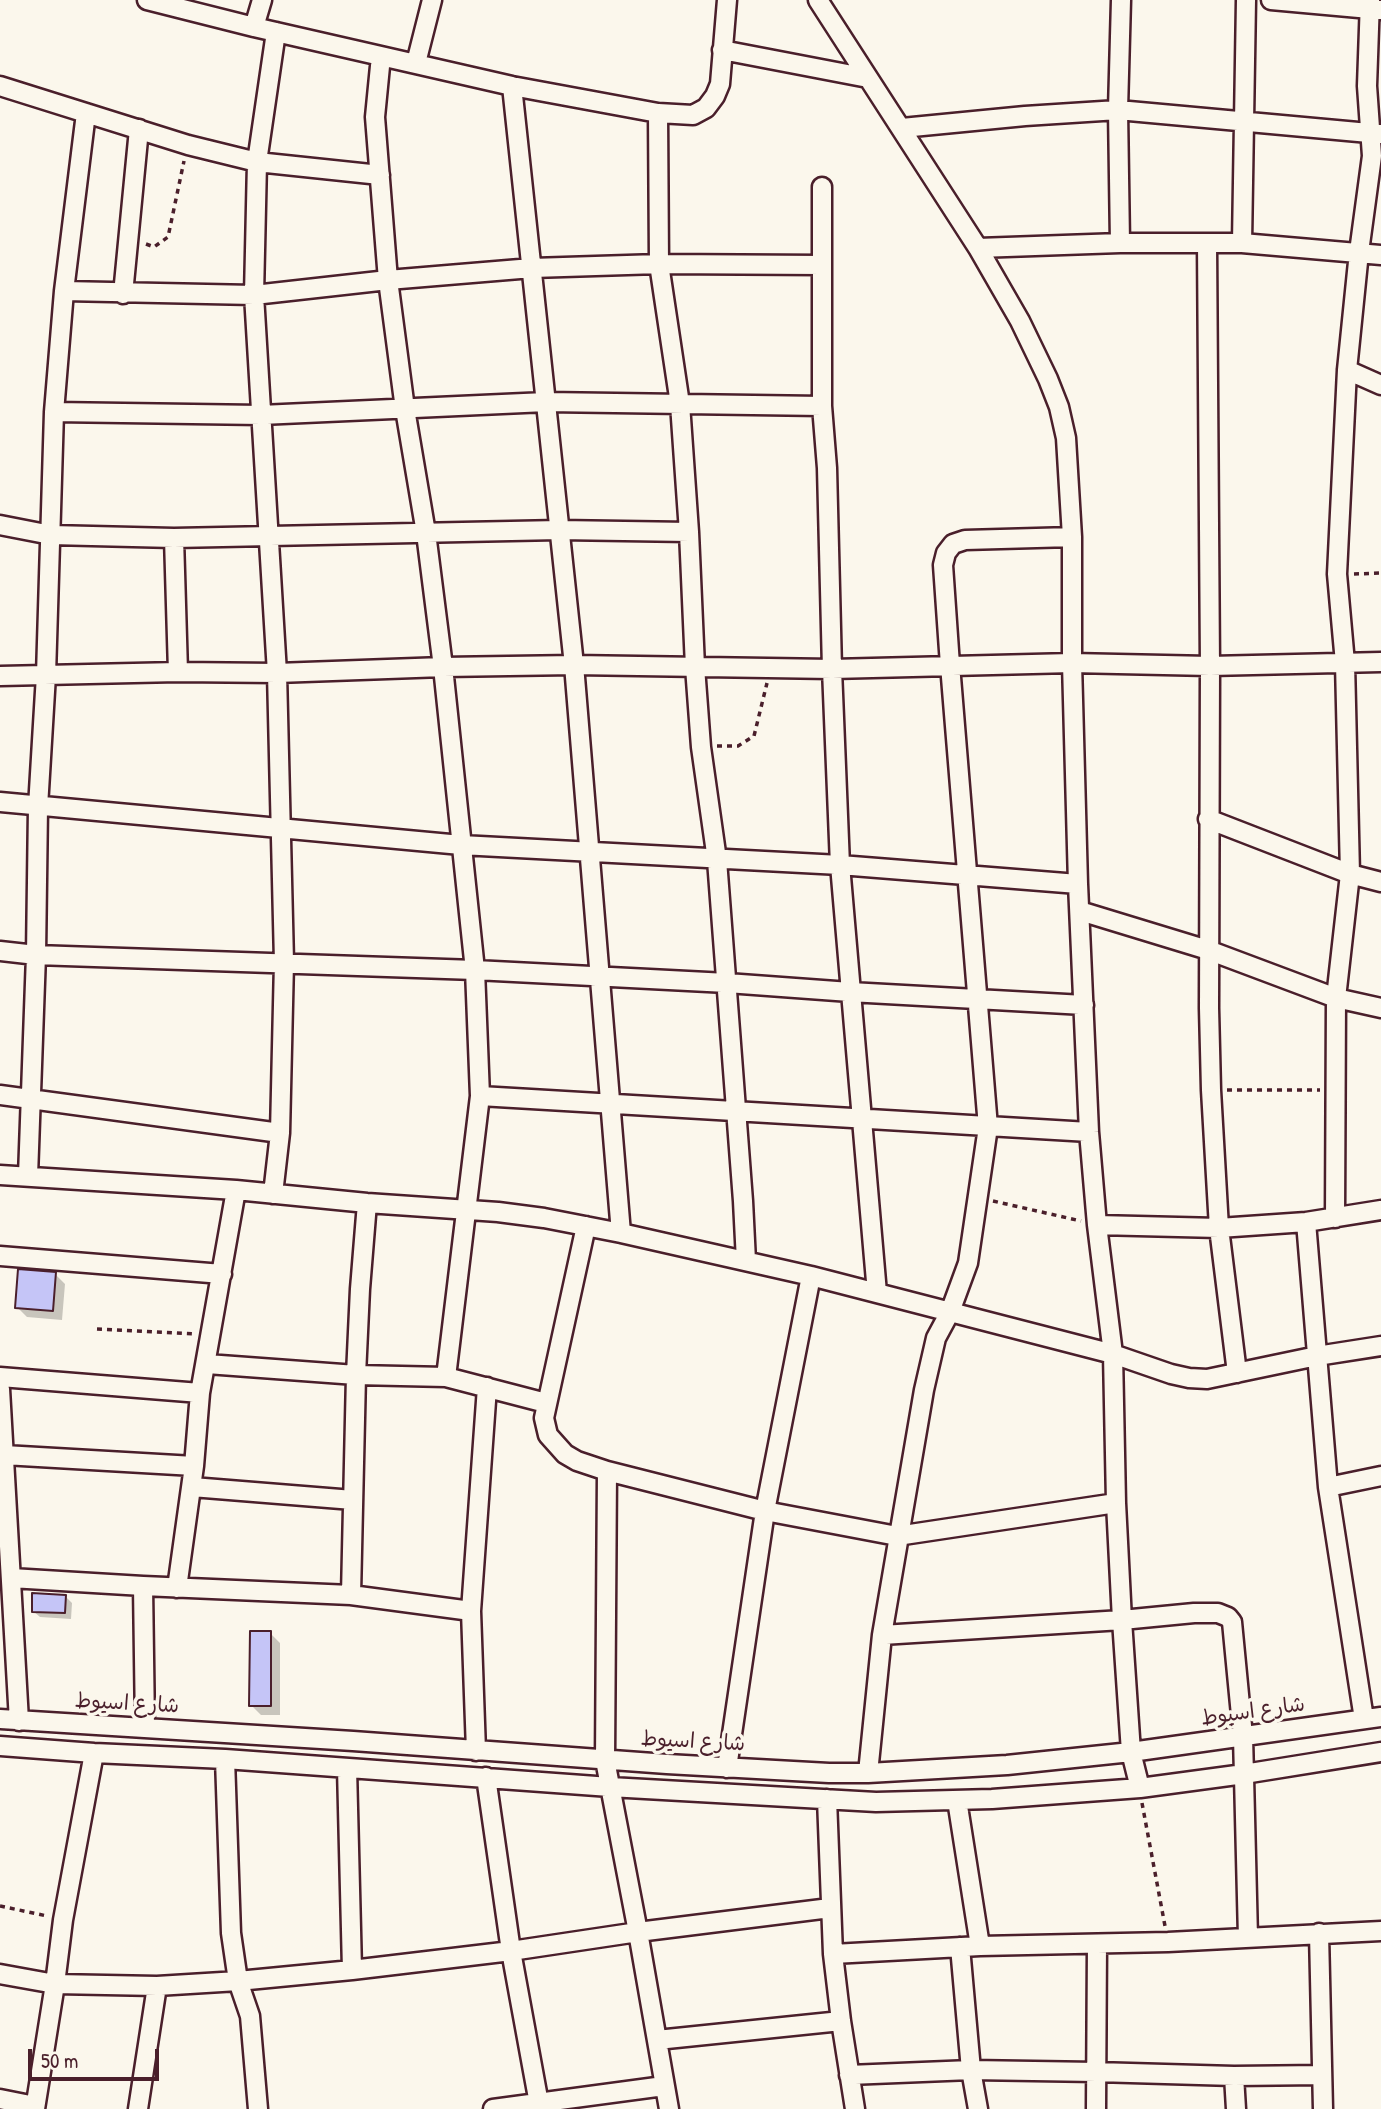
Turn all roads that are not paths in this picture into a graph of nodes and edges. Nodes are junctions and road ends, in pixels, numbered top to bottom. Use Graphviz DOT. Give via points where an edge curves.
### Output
graph roads {
  1 [pos="147,0"];
  2 [pos="262,0"];
  3 [pos="432,0"];
  4 [pos="727,0"];
  5 [pos="818,0"];
  6 [pos="1121,0"];
  7 [pos="1246,0"];
  8 [pos="1271,0"];
  9 [pos="1374,6"];
  10 [pos="254,27"];
  11 [pos="276,32"];
  12 [pos="722,50"];
  13 [pos="381,56"];
  14 [pos="415,63"];
  15 [pos="868,78"];
  16 [pos="0,86"];
  17 [pos="512,86"];
  18 [pos="1118,110"];
  19 [pos="86,113"];
  20 [pos="658,113"];
  21 [pos="1244,121"];
  22 [pos="902,128"];
  23 [pos="139,129"];
  24 [pos="1376,133"];
  25 [pos="257,162"];
  26 [pos="380,175"];
  27 [pos="822,187"];
  28 [pos="1120,243"];
  29 [pos="1207,243"];
  30 [pos="1242,243"];
  31 [pos="978,248"];
  32 [pos="1359,252"];
  33 [pos="1381,255"];
  34 [pos="659,264"];
  35 [pos="822,265"];
  36 [pos="532,268"];
  37 [pos="388,280"];
  38 [pos="64,291"];
  39 [pos="123,294"];
  40 [pos="254,295"];
  41 [pos="1347,370"];
  42 [pos="1381,384"];
  43 [pos="546,402"];
  44 [pos="680,404"];
  45 [pos="822,406"];
  46 [pos="405,409"];
  47 [pos="54,412"];
  48 [pos="261,415"];
  49 [pos="0,525"];
  50 [pos="559,530"];
  51 [pos="689,532"];
  52 [pos="426,533"];
  53 [pos="51,535"];
  54 [pos="268,536"];
  55 [pos="1072,537"];
  56 [pos="174,538"];
  57 [pos="1381,662"];
  58 [pos="1072,663"];
  59 [pos="1345,663"];
  60 [pos="950,665"];
  61 [pos="573,666"];
  62 [pos="1210,666"];
  63 [pos="443,667"];
  64 [pos="695,667"];
  65 [pos="832,669"];
  66 [pos="178,673"];
  67 [pos="277,673"];
  68 [pos="46,675"];
  69 [pos="0,676"];
  70 [pos="0,802"];
  71 [pos="38,807"];
  72 [pos="1208,819"];
  73 [pos="281,828"];
  74 [pos="461,845"];
  75 [pos="589,851"];
  76 [pos="717,860"];
  77 [pos="840,865"];
  78 [pos="1350,874"];
  79 [pos="967,875"];
  80 [pos="1381,882"];
  81 [pos="1078,884"];
  82 [pos="1080,911"];
  83 [pos="1208,950"];
  84 [pos="0,951"];
  85 [pos="36,955"];
  86 [pos="285,962"];
  87 [pos="475,970"];
  88 [pos="600,977"];
  89 [pos="727,983"];
  90 [pos="850,992"];
  91 [pos="1336,998"];
  92 [pos="978,999"];
  93 [pos="1084,1004"];
  94 [pos="1381,1008"];
  95 [pos="0,1095"];
  96 [pos="480,1097"];
  97 [pos="30,1100"];
  98 [pos="612,1103"];
  99 [pos="736,1111"];
  100 [pos="863,1118"];
  101 [pos="988,1127"];
  102 [pos="1089,1132"];
  103 [pos="280,1133"];
  104 [pos="0,1175"];
  105 [pos="28,1176"];
  106 [pos="236,1190"];
  107 [pos="273,1194"];
  108 [pos="367,1203"];
  109 [pos="467,1210"];
  110 [pos="1381,1210"];
  111 [pos="1335,1218"];
  112 [pos="1307,1222"];
  113 [pos="1097,1225"];
  114 [pos="586,1226"];
  115 [pos="1219,1228"];
  116 [pos="621,1233"];
  117 [pos="0,1256"];
  118 [pos="746,1261"];
  119 [pos="222,1274"];
  120 [pos="811,1276"];
  121 [pos="877,1293"];
  122 [pos="950,1312"];
  123 [pos="1381,1346"];
  124 [pos="1113,1354"];
  125 [pos="1317,1356"];
  126 [pos="207,1364"];
  127 [pos="1237,1373"];
  128 [pos="356,1375"];
  129 [pos="0,1377"];
  130 [pos="446,1377"];
  131 [pos="487,1387"];
  132 [pos="0,1389"];
  133 [pos="200,1393"];
  134 [pos="546,1403"];
  135 [pos="4,1455"];
  136 [pos="194,1466"];
  137 [pos="607,1471"];
  138 [pos="1381,1475"];
  139 [pos="191,1487"];
  140 [pos="1328,1487"];
  141 [pos="353,1500"];
  142 [pos="1116,1503"];
  143 [pos="765,1511"];
  144 [pos="898,1535"];
  145 [pos="11,1578"];
  146 [pos="143,1586"];
  147 [pos="177,1588"];
  148 [pos="351,1595"];
  149 [pos="471,1611"];
  150 [pos="1122,1620"];
  151 [pos="881,1635"];
  152 [pos="1372,1718"];
  153 [pos="0,1719"];
  154 [pos="19,1721"];
  155 [pos="145,1728"];
  156 [pos="1243,1736"];
  157 [pos="476,1751"];
  158 [pos="1,1752"];
  159 [pos="1131,1752"];
  160 [pos="1381,1752"];
  161 [pos="94,1753"];
  162 [pos="225,1759"];
  163 [pos="605,1760"];
  164 [pos="347,1768"];
  165 [pos="727,1768"];
  166 [pos="868,1773"];
  167 [pos="1244,1774"];
  168 [pos="486,1777"];
  169 [pos="610,1787"];
  170 [pos="1140,1788"];
  171 [pos="827,1799"];
  172 [pos="957,1800"];
  173 [pos="830,1908"];
  174 [pos="1381,1931"];
  175 [pos="638,1932"];
  176 [pos="1319,1933"];
  177 [pos="1248,1938"];
  178 [pos="1097,1944"];
  179 [pos="980,1946"];
  180 [pos="960,1947"];
  181 [pos="511,1951"];
  182 [pos="833,1954"];
  183 [pos="352,1970"];
  184 [pos="0,1974"];
  185 [pos="238,1981"];
  186 [pos="55,1984"];
  187 [pos="157,1986"];
  188 [pos="841,2021"];
  189 [pos="657,2040"];
  190 [pos="971,2070"];
  191 [pos="1096,2071"];
  192 [pos="849,2075"];
  193 [pos="1321,2075"];
  194 [pos="1234,2076"];
  195 [pos="664,2086"];
  196 [pos="0,2099"];
  197 [pos="540,2106"];
  198 [pos="35,2108"];
  199 [pos="138,2109"];
  200 [pos="258,2109"];
  201 [pos="492,2109"];
  202 [pos="669,2109"];
  203 [pos="855,2109"];
  204 [pos="978,2109"];
  205 [pos="1096,2109"];
  206 [pos="1236,2109"];
  207 [pos="1323,2109"];
  1 -- 10 [label="street"];
  2 -- 10 [label="street"];
  3 -- 14 [label="street"];
  4 -- 12 [label="street"];
  5 -- 15 [label="street"];
  6 -- 18 [label="street"];
  7 -- 21 [label="street"];
  8 -- 9 [label="street"];
  9 -- 24 [label="street" via="1367,86"];
  10 -- 11 [label="street"];
  11 -- 13 [label="street"];
  11 -- 25 [label="street"];
  12 -- 15 [label="street"];
  12 -- 20 [label="street" via="720,84 706,108 693,115"];
  13 -- 14 [label="street"];
  13 -- 26 [label="street" via="375,117"];
  14 -- 17 [label="street"];
  15 -- 22 [label="street"];
  16 -- 19 [label="street"];
  17 -- 20 [label="street"];
  17 -- 36 [label="street"];
  18 -- 21 [label="street"];
  18 -- 22 [label="street"];
  18 -- 28 [label="street"];
  19 -- 23 [label="street"];
  19 -- 38 [label="street"];
  20 -- 34 [label="street"];
  21 -- 24 [label="street"];
  21 -- 30 [label="street"];
  22 -- 31 [label="street"];
  23 -- 25 [label="street"];
  23 -- 39 [label="street"];
  24 -- 32 [label="street"];
  25 -- 26 [label="street"];
  25 -- 40 [label="street"];
  26 -- 37 [label="street"];
  27 -- 35 [label="street"];
  28 -- 29 [label="street"];
  28 -- 31 [label="street"];
  29 -- 30 [label="street"];
  29 -- 62 [label="street"];
  30 -- 32 [label="street"];
  31 -- 55 [label="street" via="1020,321 1059,407 1066,438"];
  32 -- 33 [label="street"];
  32 -- 41 [label="street"];
  34 -- 35 [label="street"];
  34 -- 36 [label="street"];
  34 -- 44 [label="street"];
  35 -- 45 [label="street"];
  36 -- 37 [label="street"];
  36 -- 43 [label="street"];
  37 -- 40 [label="street"];
  37 -- 46 [label="street"];
  38 -- 39 [label="street"];
  38 -- 47 [label="street"];
  39 -- 40 [label="street"];
  40 -- 48 [label="street"];
  41 -- 42 [label="street"];
  41 -- 59 [label="street" via="1338,574"];
  43 -- 44 [label="street"];
  43 -- 46 [label="street"];
  43 -- 50 [label="street"];
  44 -- 45 [label="street"];
  44 -- 51 [label="street"];
  45 -- 65 [label="street"];
  46 -- 48 [label="street"];
  46 -- 52 [label="street"];
  47 -- 48 [label="street"];
  47 -- 53 [label="street"];
  48 -- 54 [label="street"];
  49 -- 53 [label="street"];
  50 -- 51 [label="street"];
  50 -- 52 [label="street"];
  50 -- 61 [label="street"];
  51 -- 64 [label="street"];
  52 -- 54 [label="street"];
  52 -- 63 [label="street"];
  53 -- 56 [label="street"];
  53 -- 68 [label="street"];
  54 -- 56 [label="street"];
  54 -- 67 [label="street"];
  55 -- 58 [label="street"];
  55 -- 60 [label="street" via="953,544 943,565"];
  56 -- 66 [label="street"];
  57 -- 59 [label="street"];
  58 -- 60 [label="street"];
  58 -- 62 [label="street"];
  58 -- 81 [label="street"];
  59 -- 62 [label="street"];
  59 -- 78 [label="street"];
  60 -- 65 [label="street"];
  60 -- 79 [label="street"];
  61 -- 63 [label="street"];
  61 -- 64 [label="street"];
  61 -- 75 [label="street"];
  62 -- 72 [label="street"];
  63 -- 67 [label="street"];
  63 -- 74 [label="street"];
  64 -- 65 [label="street"];
  64 -- 76 [label="street"];
  65 -- 77 [label="street"];
  66 -- 67 [label="street"];
  66 -- 68 [label="street"];
  67 -- 73 [label="street"];
  68 -- 69 [label="street"];
  68 -- 71 [label="street"];
  70 -- 71 [label="street"];
  71 -- 73 [label="street"];
  71 -- 85 [label="street"];
  72 -- 78 [label="street"];
  72 -- 83 [label="street"];
  73 -- 74 [label="street"];
  73 -- 86 [label="street"];
  74 -- 75 [label="street"];
  74 -- 87 [label="street"];
  75 -- 76 [label="street"];
  75 -- 88 [label="street"];
  76 -- 77 [label="street"];
  76 -- 89 [label="street"];
  77 -- 79 [label="street"];
  77 -- 90 [label="street"];
  78 -- 80 [label="street"];
  78 -- 91 [label="street"];
  79 -- 81 [label="street"];
  79 -- 92 [label="street"];
  81 -- 82 [label="street"];
  82 -- 83 [label="street"];
  82 -- 93 [label="street"];
  83 -- 91 [label="street"];
  83 -- 115 [label="street"];
  84 -- 85 [label="street"];
  85 -- 86 [label="street"];
  85 -- 97 [label="street"];
  86 -- 87 [label="street"];
  86 -- 103 [label="street"];
  87 -- 88 [label="street"];
  87 -- 96 [label="street"];
  88 -- 89 [label="street"];
  88 -- 98 [label="street"];
  89 -- 90 [label="street"];
  89 -- 99 [label="street"];
  90 -- 92 [label="street"];
  90 -- 100 [label="street"];
  91 -- 94 [label="street"];
  91 -- 111 [label="street"];
  92 -- 93 [label="street"];
  92 -- 101 [label="street"];
  93 -- 102 [label="street"];
  95 -- 97 [label="street"];
  96 -- 98 [label="street"];
  96 -- 109 [label="street"];
  97 -- 103 [label="street"];
  97 -- 105 [label="street"];
  98 -- 99 [label="street"];
  98 -- 116 [label="street"];
  99 -- 100 [label="street"];
  99 -- 118 [label="street"];
  100 -- 101 [label="street"];
  100 -- 121 [label="street"];
  101 -- 102 [label="street"];
  101 -- 122 [label="street" via="968,1263"];
  102 -- 113 [label="street"];
  103 -- 107 [label="street"];
  104 -- 105 [label="street"];
  105 -- 106 [label="street"];
  106 -- 107 [label="street"];
  106 -- 119 [label="street"];
  107 -- 108 [label="street"];
  108 -- 109 [label="street"];
  108 -- 128 [label="street"];
  109 -- 114 [label="street"];
  109 -- 130 [label="street"];
  110 -- 111 [label="street"];
  111 -- 112 [label="street"];
  112 -- 115 [label="street"];
  112 -- 125 [label="street"];
  113 -- 115 [label="street"];
  113 -- 124 [label="street"];
  114 -- 116 [label="street"];
  114 -- 134 [label="street"];
  115 -- 127 [label="street"];
  116 -- 118 [label="street"];
  117 -- 119 [label="street"];
  118 -- 120 [label="street"];
  119 -- 126 [label="street"];
  120 -- 121 [label="street"];
  120 -- 143 [label="street"];
  121 -- 122 [label="street"];
  122 -- 124 [label="street"];
  122 -- 144 [label="street" via="932,1349"];
  123 -- 125 [label="street"];
  124 -- 127 [label="street" via="1189,1378"];
  124 -- 142 [label="street"];
  125 -- 127 [label="street"];
  125 -- 140 [label="street"];
  126 -- 128 [label="street"];
  126 -- 133 [label="street"];
  128 -- 130 [label="street"];
  128 -- 141 [label="street"];
  129 -- 133 [label="street"];
  130 -- 131 [label="street"];
  131 -- 134 [label="street"];
  131 -- 149 [label="street"];
  132 -- 135 [label="street"];
  133 -- 136 [label="street"];
  134 -- 137 [label="street" via="544,1418 555,1444 577,1461"];
  135 -- 136 [label="street"];
  135 -- 145 [label="street"];
  136 -- 139 [label="street"];
  137 -- 143 [label="street"];
  137 -- 163 [label="street"];
  138 -- 140 [label="street"];
  139 -- 141 [label="street"];
  139 -- 147 [label="street"];
  140 -- 152 [label="street"];
  141 -- 148 [label="street"];
  142 -- 144 [label="street"];
  142 -- 150 [label="street"];
  143 -- 144 [label="street"];
  143 -- 165 [label="street"];
  144 -- 151 [label="street"];
  145 -- 146 [label="street"];
  145 -- 154 [label="street"];
  146 -- 147 [label="street"];
  146 -- 155 [label="street"];
  147 -- 148 [label="street"];
  148 -- 149 [label="street"];
  149 -- 157 [label="street"];
  150 -- 151 [label="street"];
  150 -- 156 [label="street" via="1194,1613 1228,1617"];
  150 -- 159 [label="street"];
  151 -- 166 [label="street"];
  152 -- 156 [label="street, شارع اسيوط"];
  153 -- 154 [label="street, شارع اسيوط"];
  154 -- 155 [label="street, شارع اسيوط"];
  155 -- 157 [label="street, شارع اسيوط"];
  156 -- 159 [label="street, شارع اسيوط"];
  156 -- 167 [label="street"];
  157 -- 163 [label="street, شارع اسيوط"];
  158 -- 161 [label="street"];
  159 -- 166 [label="street, شارع اسيوط"];
  159 -- 170 [label="street"];
  160 -- 167 [label="street"];
  161 -- 162 [label="street"];
  161 -- 186 [label="street"];
  162 -- 164 [label="street"];
  162 -- 185 [label="street" via="231,1933"];
  163 -- 165 [label="street, شارع اسيوط"];
  163 -- 169 [label="street"];
  164 -- 168 [label="street"];
  164 -- 183 [label="street"];
  165 -- 166 [label="street, شارع اسيوط"];
  167 -- 170 [label="street"];
  167 -- 177 [label="street"];
  168 -- 169 [label="street"];
  168 -- 181 [label="street"];
  169 -- 171 [label="street"];
  169 -- 175 [label="street"];
  170 -- 172 [label="street"];
  171 -- 172 [label="street"];
  171 -- 173 [label="street"];
  172 -- 179 [label="street"];
  173 -- 175 [label="street"];
  173 -- 182 [label="street"];
  174 -- 176 [label="street"];
  175 -- 181 [label="street"];
  175 -- 189 [label="street"];
  176 -- 177 [label="street"];
  176 -- 193 [label="street"];
  177 -- 178 [label="street"];
  178 -- 179 [label="street"];
  178 -- 191 [label="street"];
  179 -- 180 [label="street"];
  180 -- 182 [label="street"];
  180 -- 190 [label="street"];
  181 -- 183 [label="street"];
  181 -- 197 [label="street"];
  182 -- 188 [label="street"];
  183 -- 185 [label="street"];
  184 -- 186 [label="street"];
  185 -- 187 [label="street"];
  185 -- 200 [label="street" via="250,2016"];
  186 -- 187 [label="street"];
  186 -- 198 [label="street"];
  187 -- 199 [label="street"];
  188 -- 189 [label="street"];
  188 -- 192 [label="street"];
  189 -- 195 [label="street"];
  190 -- 191 [label="street"];
  190 -- 192 [label="street"];
  190 -- 204 [label="street"];
  191 -- 194 [label="street"];
  191 -- 205 [label="street"];
  192 -- 203 [label="street"];
  193 -- 194 [label="street"];
  193 -- 207 [label="street"];
  194 -- 206 [label="street"];
  195 -- 197 [label="street"];
  195 -- 202 [label="street"];
  196 -- 198 [label="street"];
  197 -- 201 [label="street"];
}
